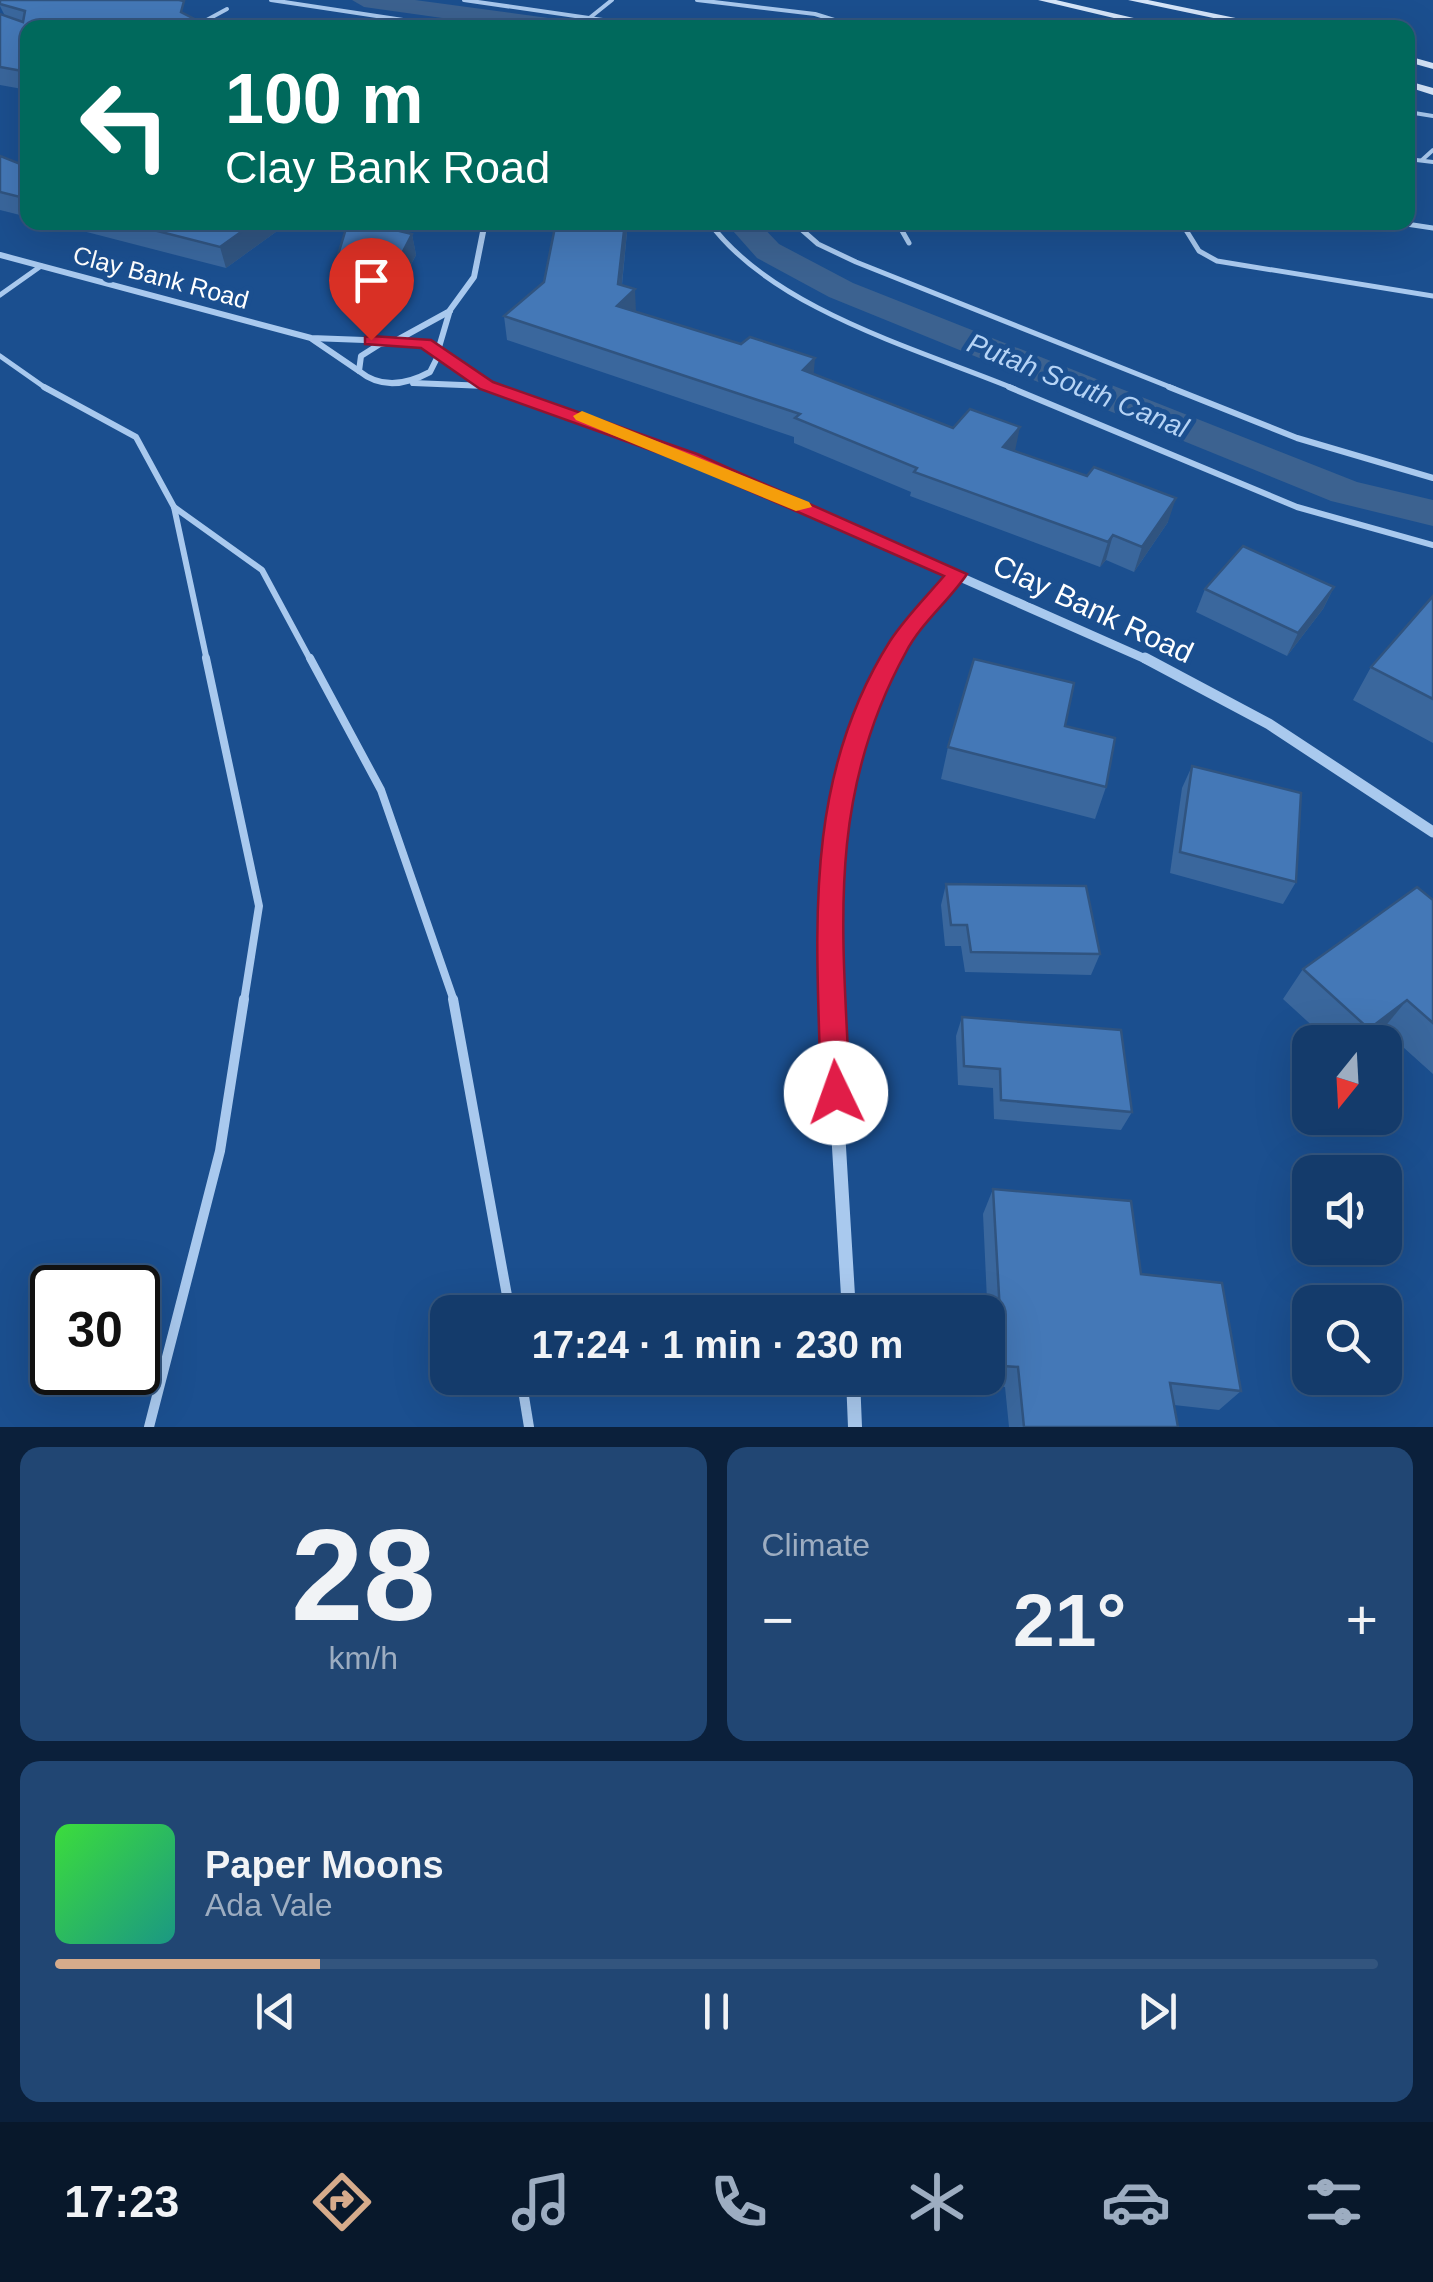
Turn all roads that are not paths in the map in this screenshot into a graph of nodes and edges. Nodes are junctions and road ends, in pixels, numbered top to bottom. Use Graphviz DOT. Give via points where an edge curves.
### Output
graph roads {
  1 [pos="271,0"];
  2 [pos="464,0"];
  3 [pos="612,0"];
  4 [pos="696,0"];
  5 [pos="1044,0"];
  6 [pos="1133,0"];
  7 [pos="227,8"];
  8 [pos="590,16"];
  9 [pos="206,20"];
  10 [pos="403,20"];
  11 [pos="585,20"];
  12 [pos="613,20"];
  13 [pos="833,20"];
  14 [pos="1135,20"];
  15 [pos="1237,20"];
  16 [pos="1433,150"];
  17 [pos="1415,160"];
  18 [pos="1422,160"];
  19 [pos="1433,162"];
  20 [pos="483,230"];
  21 [pos="714,230"];
  22 [pos="802,230"];
  23 [pos="901,230"];
  24 [pos="1187,230"];
  25 [pos="909,244"];
  26 [pos="0,256"];
  27 [pos="42,266"];
  28 [pos="0,295"];
  29 [pos="1433,296"];
  30 [pos="450,310"];
  31 [pos="311,338"];
  32 [pos="393,341"];
  33 [pos="438,355"];
  34 [pos="0,356"];
  35 [pos="359,372"];
  36 [pos="406,383"];
  37 [pos="486,386"];
  38 [pos="1433,478"];
  39 [pos="174,507"];
  40 [pos="1433,545"];
  41 [pos="957,574"];
  42 [pos="1433,832"];
  43 [pos="507,1295"];
  44 [pos="848,1295"];
  45 [pos="524,1395"];
  46 [pos="853,1395"];
  47 [pos="148,1427"];
  48 [pos="529,1427"];
  49 [pos="855,1427"];
  1 -- 10 [label="lane"];
  2 -- 8 [label="lane"];
  3 -- 8 [label="lane"];
  4 -- 13 [label="lane"];
  5 -- 14 [label="main road"];
  6 -- 15 [label="main road"];
  7 -- 9 [label="lane"];
  8 -- 11 [label="lane"];
  8 -- 12 [label="lane"];
  16 -- 18 [label="lane"];
  17 -- 18 [label="lane"];
  18 -- 19 [label="lane"];
  20 -- 30 [label="street" via="474,277"];
  21 -- 40 [label="lane" via="751,269 802,301 1297,506"];
  22 -- 38 [label="lane" via="818,244 892,277 1297,438"];
  23 -- 25 [label="lane"];
  24 -- 29 [label="lane" via="1199,251 1228,264"];
  26 -- 27 [label="street, Clay Bank Road"];
  27 -- 28 [label="lane"];
  27 -- 31 [label="street, Clay Bank Road"];
  30 -- 32 [label="street"];
  30 -- 33 [label="street"];
  31 -- 32 [label="street, Clay Bank Road"];
  31 -- 35 [label="street, Clay Bank Road"];
  32 -- 33 [label="street, Clay Bank Road" via="425,344"];
  32 -- 35 [label="street" via="362,356"];
  33 -- 36 [label="street" via="430,372"];
  33 -- 37 [label="street, Clay Bank Road"];
  34 -- 39 [label="lane" via="136,438"];
  35 -- 36 [label="street, Clay Bank Road" via="377,382"];
  36 -- 37 [label="street, Clay Bank Road"];
  37 -- 41 [label="street, Clay Bank Road" via="691,458"];
  39 -- 43 [label="lane" via="262,570 381,790 459,1017"];
  39 -- 47 [label="lane" via="259,906 220,1152"];
  41 -- 42 [label="street, Clay Bank Road" via="1139,655 1269,724"];
  41 -- 44 [label="street" via="899,643 864,711 842,778 829,856 827,947"];
  45 -- 48 [label="lane"];
  46 -- 49 [label="street"];
}
